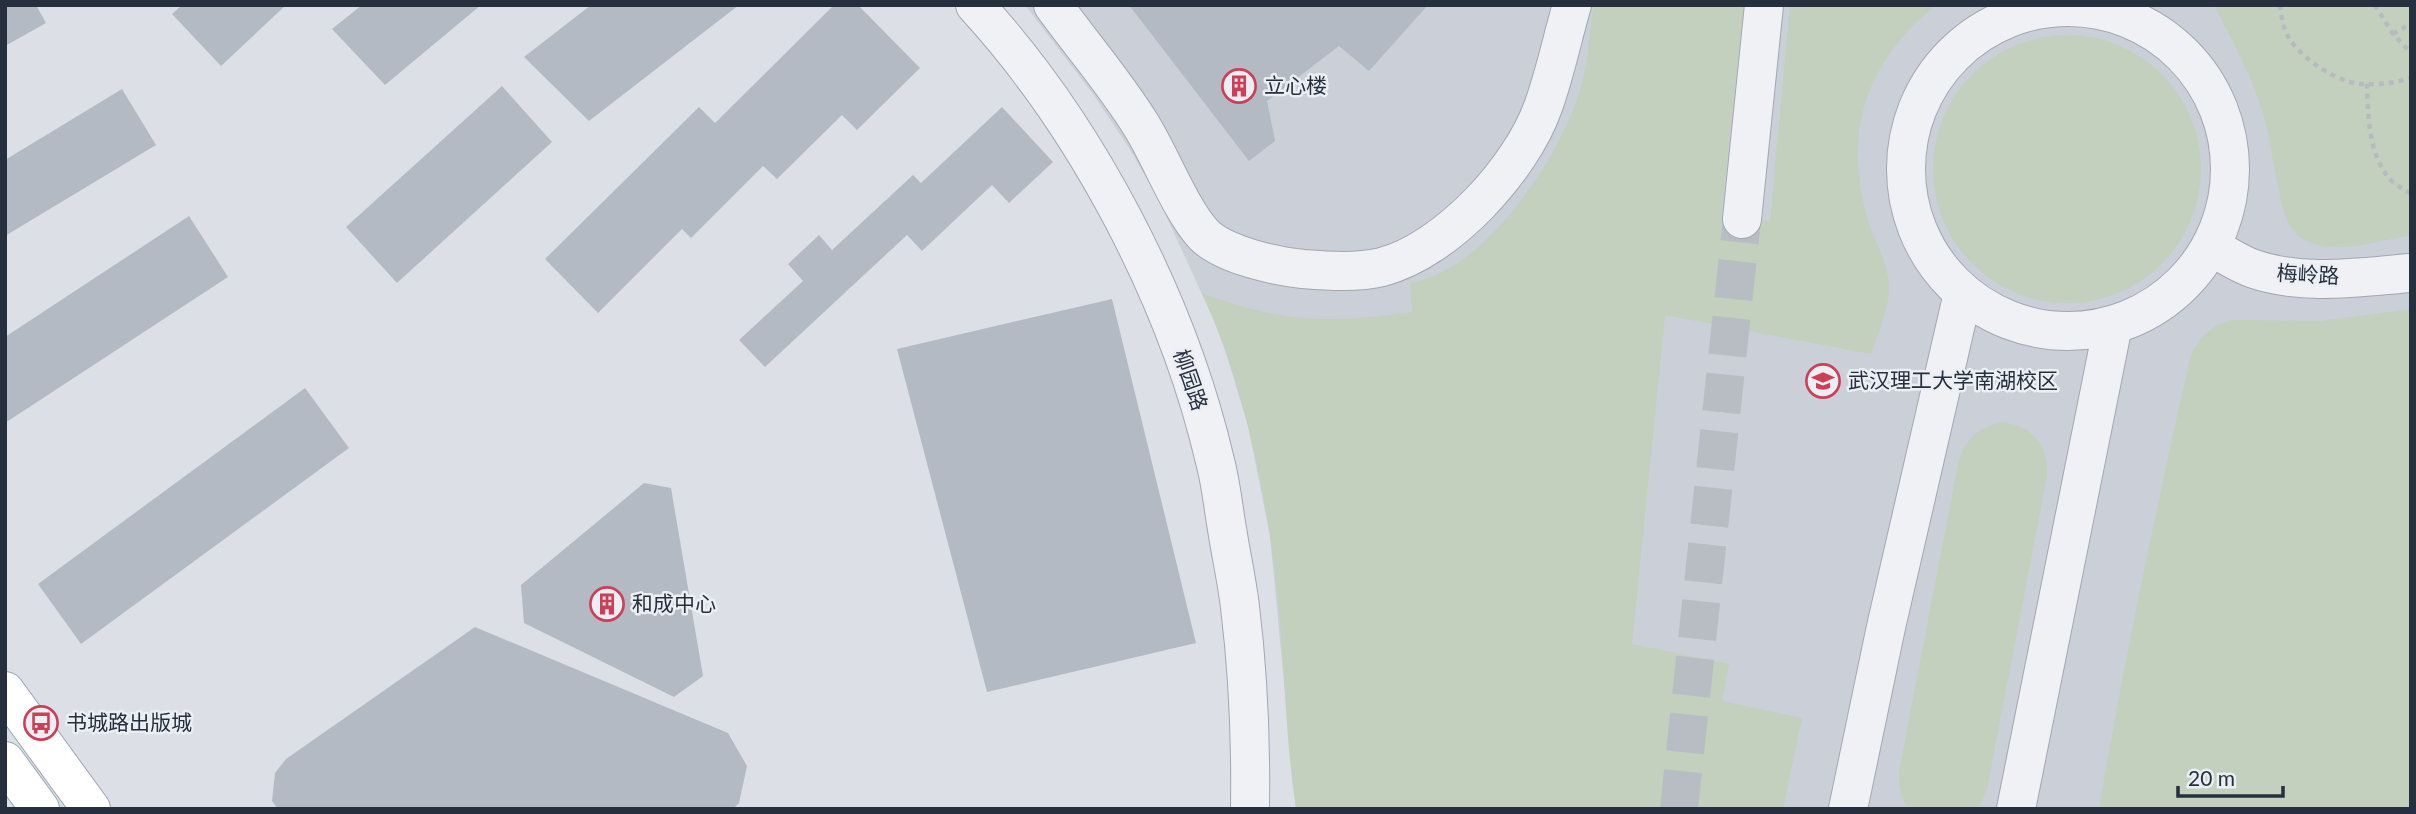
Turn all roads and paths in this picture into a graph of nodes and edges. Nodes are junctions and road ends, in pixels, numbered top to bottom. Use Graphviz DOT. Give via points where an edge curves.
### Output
graph roads {
  1 [pos="975,5"];
  2 [pos="1053,5"];
  3 [pos="1572,5"];
  4 [pos="1764,5"];
  5 [pos="2280,5"];
  6 [pos="2375,5"];
  7 [pos="2045,6"];
  8 [pos="2145,14"];
  9 [pos="2411,23"];
  10 [pos="2393,34"];
  11 [pos="2411,53"];
  12 [pos="2411,78"];
  13 [pos="2367,84"];
  14 [pos="2411,194"];
  15 [pos="1742,219"];
  16 [pos="2211,247"];
  17 [pos="2411,273"];
  18 [pos="1963,293"];
  19 [pos="2113,325"];
  20 [pos="5,691"];
  21 [pos="5,761"];
  22 [pos="40,809"];
  23 [pos="91,809"];
  24 [pos="1250,809"];
  25 [pos="1848,809"];
  26 [pos="2016,809"];
  1 -- 24 [label="street, 柳园路" via="1052,104 1110,193 1148,268 1193,381 1216,461 1240,607"];
  2 -- 3 [label="street" via="1140,124 1206,236 1217,245 1294,268 1359,271 1407,258 1437,240 1504,174 1543,109"];
  4 -- 15 [label="street"];
  5 -- 13 [label="path" via="2284,29 2293,45 2330,74"];
  6 -- 10 [label="path"];
  7 -- 8 [label="street"];
  7 -- 18 [label="street" via="2008,17 1976,35 1947,60 1926,90 1912,125 1905,161 1908,199 1919,234 1937,266"];
  8 -- 16 [label="street" via="2199,71 2218,103 2229,139 2231,176 2225,213"];
  9 -- 10 [label="path"];
  10 -- 11 [label="path"];
  12 -- 13 [label="path"];
  13 -- 14 [label="path" via="2374,151 2388,178"];
  16 -- 17 [label="street, 梅岭路" via="2250,268 2287,277"];
  16 -- 19 [label="street" via="2169,296"];
  18 -- 19 [label="street" via="1996,316 2034,328 2074,332"];
  18 -- 25 [label="street"];
  19 -- 26 [label="street"];
  20 -- 23 [label="main road"];
  21 -- 22 [label="main road"];
}
